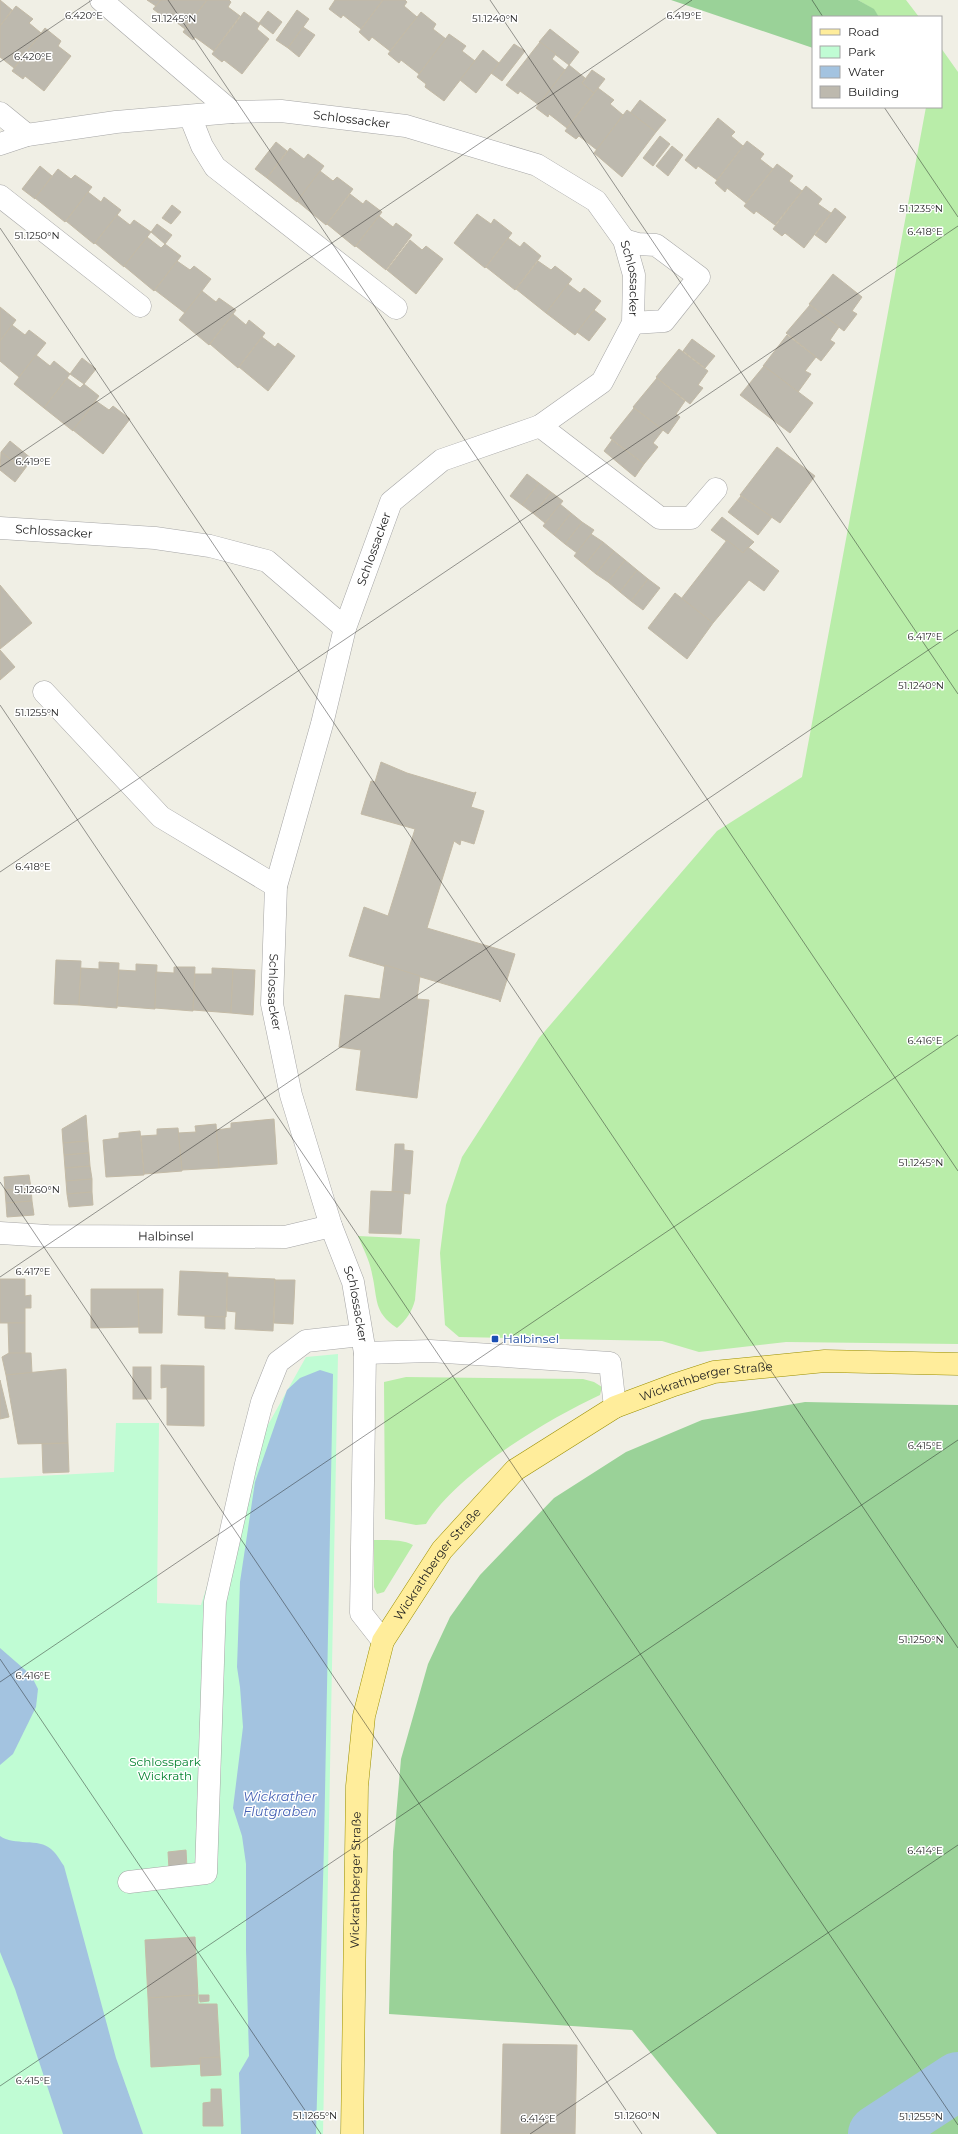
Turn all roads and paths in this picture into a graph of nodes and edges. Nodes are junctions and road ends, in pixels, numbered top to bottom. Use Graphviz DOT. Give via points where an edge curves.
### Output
graph roads {
  1 [pos="101,0"];
  2 [pos="232,112"];
  3 [pos="0,113"];
  4 [pos="190,116"];
  5 [pos="27,135"];
  6 [pos="0,144"];
  7 [pos="0,196"];
  8 [pos="624,240"];
  9 [pos="140,306"];
  10 [pos="396,308"];
  11 [pos="633,323"];
  12 [pos="540,426"];
  13 [pos="716,489"];
  14 [pos="0,528"];
  15 [pos="345,628"];
  16 [pos="44,692"];
  17 [pos="276,886"];
  18 [pos="331,1226"];
  19 [pos="0,1233"];
  20 [pos="363,1344"];
  21 [pos="958,1364"];
  22 [pos="615,1407"];
  23 [pos="383,1641"];
  24 [pos="128,1882"];
  25 [pos="352,2134"];
  1 -- 2 [label="street"];
  2 -- 4 [label="street, Schlossacker"];
  2 -- 8 [label="street, Schlossacker" via="281,111 406,126 537,165 596,201"];
  3 -- 5 [label="street"];
  4 -- 5 [label="street, Schlossacker" via="116,122"];
  4 -- 10 [label="street" via="202,146 215,167"];
  5 -- 6 [label="street, Schlossacker"];
  7 -- 9 [label="street"];
  8 -- 11 [label="street, Schlossacker" via="634,275"];
  8 -- 11 [label="street" via="656,245 699,277 664,321"];
  11 -- 12 [label="street, Schlossacker" via="602,382"];
  12 -- 13 [label="street" via="660,518 692,518"];
  12 -- 15 [label="street, Schlossacker" via="442,460 391,502"];
  14 -- 15 [label="street, Schlossacker" via="155,538 210,546 267,561"];
  15 -- 17 [label="street, Schlossacker" via="322,724"];
  16 -- 17 [label="street" via="161,817"];
  17 -- 18 [label="street, Schlossacker" via="272,1004 291,1095"];
  18 -- 19 [label="street, Halbinsel" via="285,1237 48,1236"];
  18 -- 20 [label="street, Schlossacker" via="353,1282"];
  20 -- 22 [label="street, Schlossacker" via="430,1351 610,1362"];
  20 -- 23 [label="street, Schlossacker" via="362,1614"];
  20 -- 24 [label="street" via="306,1341 278,1362 262,1402 215,1602 206,1873"];
  21 -- 22 [label="main road, Wickrathberger Straße" via="825,1361 714,1372"];
  22 -- 23 [label="main road, Wickrathberger Straße" via="515,1470 442,1550"];
  23 -- 25 [label="main road, Wickrathberger Straße" via="364,1716 357,1786"];
}
